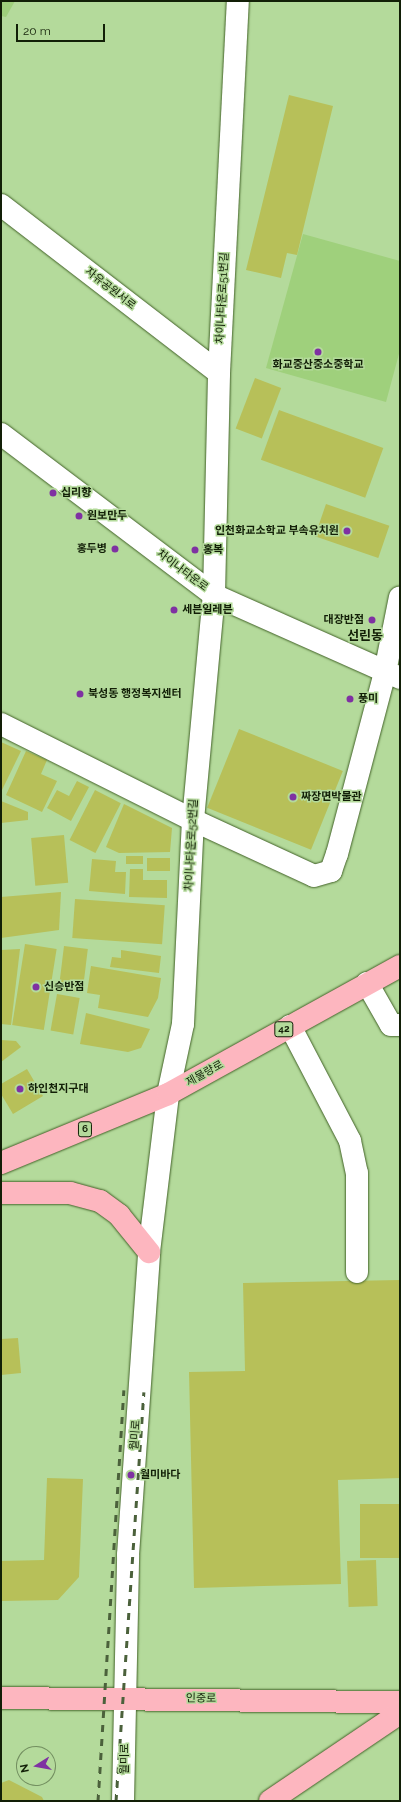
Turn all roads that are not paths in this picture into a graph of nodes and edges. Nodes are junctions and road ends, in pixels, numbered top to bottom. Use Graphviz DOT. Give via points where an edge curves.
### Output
graph roads {
  1 [pos="238,1"];
  2 [pos="1,205"];
  3 [pos="219,373"];
  4 [pos="1,434"];
  5 [pos="214,595"];
  6 [pos="400,597"];
  7 [pos="393,676"];
  8 [pos="1,724"];
  9 [pos="193,820"];
  10 [pos="400,966"];
  11 [pos="367,983"];
  12 [pos="400,1025"];
  13 [pos="290,1026"];
  14 [pos="168,1094"];
  15 [pos="1,1163"];
  16 [pos="1,1193"];
  17 [pos="149,1252"];
  18 [pos="357,1272"];
  19 [pos="1,1698"];
  20 [pos="125,1698"];
  21 [pos="400,1702"];
  22 [pos="400,1713"];
  23 [pos="123,1801"];
  24 [pos="270,1801"];
  1 -- 3 [label="street, 차이나타운로51번길"];
  2 -- 3 [label="street, 자유공원서로"];
  3 -- 5 [label="street, 차이나타운로51번길"];
  4 -- 5 [label="street, 차이나타운로"];
  5 -- 7 [label="street, 차이나타운로"];
  5 -- 9 [label="street, 차이나타운로52번길"];
  6 -- 7 [label="street"];
  7 -- 9 [label="street" via="331,871 314,876"];
  8 -- 9 [label="street"];
  9 -- 14 [label="street, 차이나타운로52번길" via="183,1024"];
  10 -- 11 [label="main road, 제물량로 / 42"];
  11 -- 12 [label="street" via="391,1025"];
  11 -- 13 [label="main road, 제물량로 / 42"];
  13 -- 14 [label="main road, 제물량로 / 42"];
  13 -- 18 [label="street" via="350,1141 357,1173"];
  14 -- 15 [label="main road, 제물량로 / 6"];
  14 -- 17 [label="street, 월미로"];
  16 -- 17 [label="main road" via="70,1193 100,1201 119,1216"];
  17 -- 20 [label="street, 월미로" via="128,1555"];
  19 -- 20 [label="main road, 인중로"];
  20 -- 21 [label="main road, 인중로"];
  20 -- 23 [label="street, 월미로"];
  22 -- 24 [label="main road"];
}
